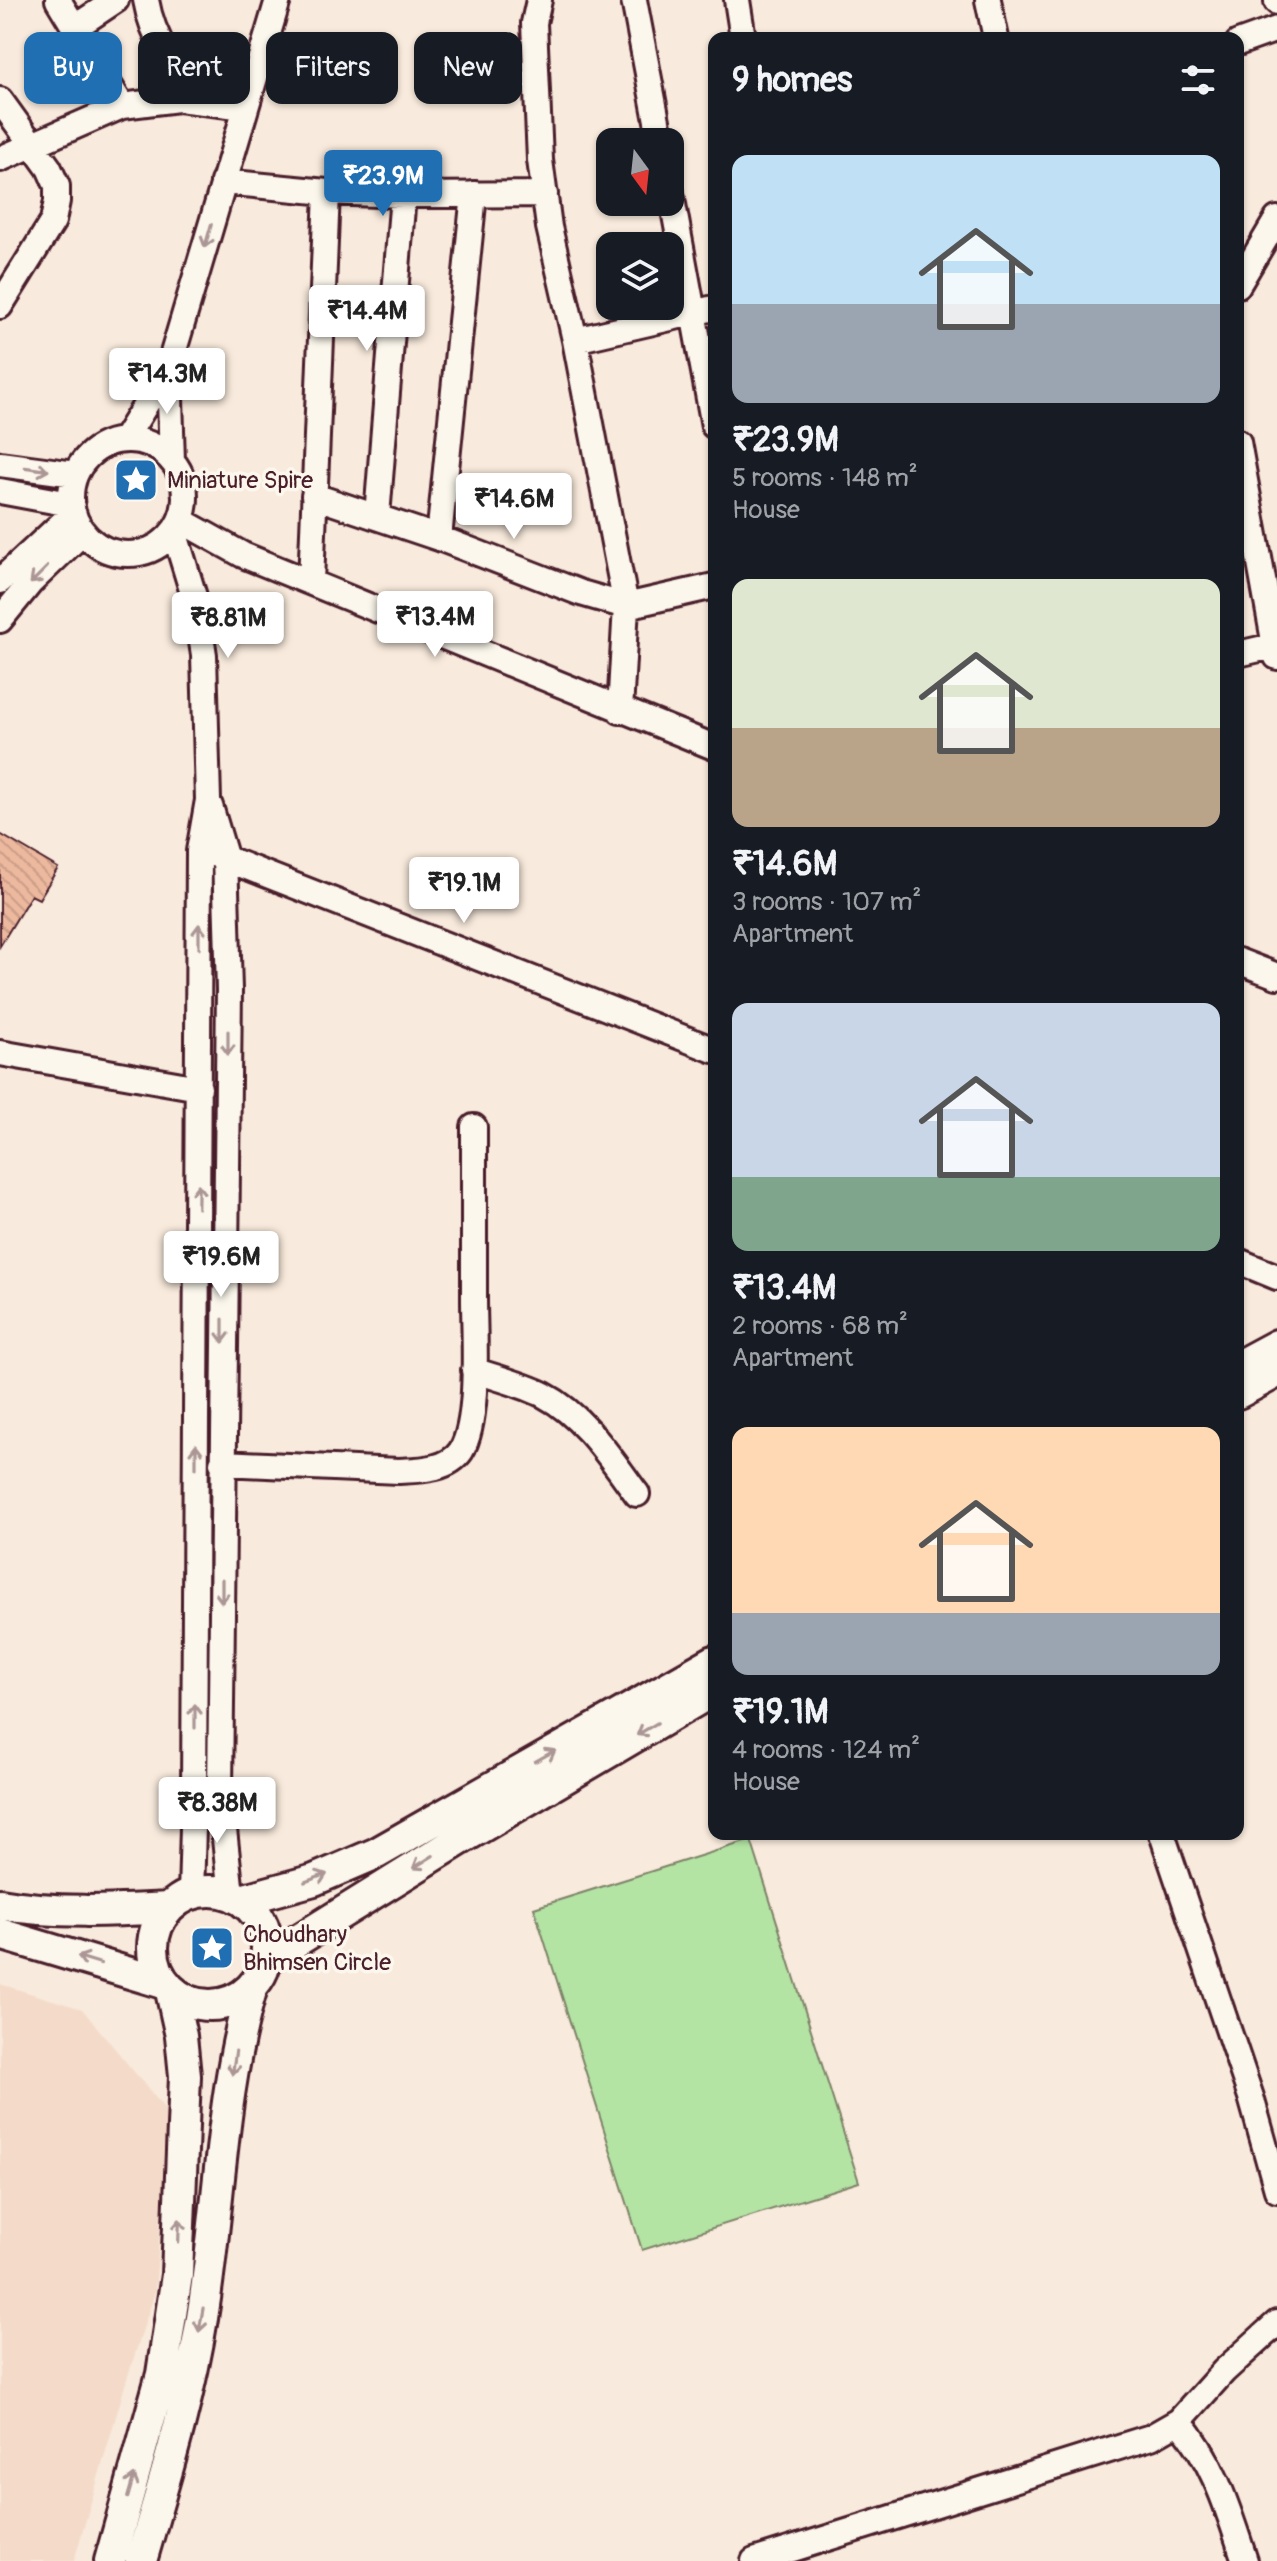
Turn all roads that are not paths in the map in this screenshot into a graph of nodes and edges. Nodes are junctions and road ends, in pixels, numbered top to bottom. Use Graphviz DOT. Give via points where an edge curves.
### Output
graph roads {
  1 [pos="58,0"];
  2 [pos="116,0"];
  3 [pos="146,0"];
  4 [pos="278,0"];
  5 [pos="539,0"];
  6 [pos="634,0"];
  7 [pos="988,0"];
  8 [pos="736,1"];
  9 [pos="74,28"];
  10 [pos="1277,29"];
  11 [pos="154,32"];
  12 [pos="742,32"];
  13 [pos="990,32"];
  14 [pos="1244,41"];
  15 [pos="0,100"];
  16 [pos="138,104"];
  17 [pos="224,104"];
  18 [pos="122,106"];
  19 [pos="246,107"];
  20 [pos="658,128"];
  21 [pos="31,145"];
  22 [pos="0,159"];
  23 [pos="223,182"];
  24 [pos="327,192"];
  25 [pos="474,194"];
  26 [pos="545,194"];
  27 [pos="403,195"];
  28 [pos="678,216"];
  29 [pos="1277,219"];
  30 [pos="1244,275"];
  31 [pos="0,306"];
  32 [pos="704,310"];
  33 [pos="575,340"];
  34 [pos="708,356"];
  35 [pos="169,367"];
  36 [pos="124,440"];
  37 [pos="172,461"];
  38 [pos="0,464"];
  39 [pos="75,474"];
  40 [pos="1244,475"];
  41 [pos="0,491"];
  42 [pos="314,496"];
  43 [pos="377,516"];
  44 [pos="75,517"];
  45 [pos="177,526"];
  46 [pos="439,538"];
  47 [pos="0,581"];
  48 [pos="311,582"];
  49 [pos="708,587"];
  50 [pos="626,606"];
  51 [pos="0,620"];
  52 [pos="1276,649"];
  53 [pos="1244,653"];
  54 [pos="620,711"];
  55 [pos="708,745"];
  56 [pos="208,800"];
  57 [pos="199,851"];
  58 [pos="225,856"];
  59 [pos="1244,961"];
  60 [pos="1277,976"];
  61 [pos="708,1048"];
  62 [pos="0,1053"];
  63 [pos="199,1088"];
  64 [pos="474,1127"];
  65 [pos="1244,1263"];
  66 [pos="1277,1277"];
  67 [pos="1277,1345"];
  68 [pos="1244,1363"];
  69 [pos="474,1370"];
  70 [pos="1277,1372"];
  71 [pos="1244,1390"];
  72 [pos="222,1463"];
  73 [pos="637,1494"];
  74 [pos="708,1664"];
  75 [pos="708,1694"];
  76 [pos="1164,1840"];
  77 [pos="236,1898"];
  78 [pos="180,1901"];
  79 [pos="0,1904"];
  80 [pos="0,1934"];
  81 [pos="266,1960"];
  82 [pos="167,1987"];
  83 [pos="252,1987"];
  84 [pos="1277,2190"];
  85 [pos="1277,2323"];
  86 [pos="1179,2421"];
  87 [pos="110,2561"];
  88 [pos="141,2561"];
  89 [pos="754,2561"];
  90 [pos="1245,2561"];
  1 -- 9 [label="street"];
  2 -- 9 [label="street"];
  3 -- 11 [label="street"];
  4 -- 19 [label="street"];
  5 -- 26 [label="street" via="534,23"];
  6 -- 20 [label="street"];
  7 -- 13 [label="street"];
  8 -- 12 [label="street"];
  9 -- 18 [label="street"];
  10 -- 14 [label="street"];
  15 -- 21 [label="street"];
  16 -- 18 [label="street"];
  17 -- 19 [label="street"];
  18 -- 21 [label="street"];
  19 -- 23 [label="street"];
  21 -- 22 [label="street"];
  21 -- 31 [label="street" via="57,186 55,211"];
  23 -- 24 [label="street"];
  23 -- 35 [label="street, one-way"];
  24 -- 27 [label="street"];
  24 -- 42 [label="street"];
  25 -- 26 [label="street"];
  25 -- 27 [label="street"];
  25 -- 46 [label="street"];
  26 -- 33 [label="street"];
  27 -- 43 [label="street"];
  28 -- 32 [label="street"];
  29 -- 30 [label="street"];
  32 -- 33 [label="street"];
  32 -- 34 [label="street"];
  33 -- 50 [label="street"];
  35 -- 36 [label="street"];
  35 -- 37 [label="street"];
  36 -- 37 [label="street" via="152,445"];
  36 -- 39 [label="street" via="95,450"];
  37 -- 45 [label="street" via="186,496"];
  38 -- 39 [label="street, one-way"];
  39 -- 44 [label="street" via="70,489"];
  40 -- 52 [label="street"];
  41 -- 44 [label="street"];
  42 -- 43 [label="street"];
  42 -- 48 [label="street"];
  43 -- 46 [label="street"];
  44 -- 45 [label="street" via="107,551 122,555 152,549"];
  44 -- 47 [label="street"];
  44 -- 51 [label="street, one-way"];
  45 -- 48 [label="street"];
  45 -- 56 [label="street" via="204,655"];
  46 -- 50 [label="street"];
  48 -- 54 [label="street"];
  49 -- 50 [label="street"];
  50 -- 54 [label="street"];
  52 -- 53 [label="street"];
  54 -- 55 [label="street"];
  56 -- 57 [label="street"];
  56 -- 58 [label="street"];
  57 -- 58 [label="street"];
  63 -- 57 [label="street, one-way"];
  58 -- 61 [label="street"];
  58 -- 72 [label="street, one-way" via="229,990"];
  59 -- 60 [label="street"];
  62 -- 63 [label="street"];
  78 -- 63 [label="street, one-way" via="194,1794"];
  64 -- 69 [label="street"];
  65 -- 66 [label="street"];
  67 -- 68 [label="main road"];
  69 -- 72 [label="street" via="468,1436 447,1464 399,1471"];
  69 -- 73 [label="street" via="544,1395 571,1415"];
  70 -- 71 [label="main road"];
  72 -- 77 [label="street, one-way" via="220,1792"];
  77 -- 74 [label="main road, one-way" via="314,1880 377,1853"];
  75 -- 81 [label="main road, one-way"];
  76 -- 84 [label="street"];
  77 -- 78 [label="main road" via="212,1891"];
  77 -- 81 [label="main road" via="259,1919"];
  78 -- 79 [label="main road" via="100,1911"];
  78 -- 82 [label="main road" via="157,1923 152,1941 156,1970"];
  82 -- 80 [label="main road, one-way"];
  81 -- 83 [label="main road"];
  82 -- 83 [label="main road" via="201,2005 234,2000"];
  87 -- 82 [label="main road, one-way" via="162,2374 177,2275 185,2076 181,2036"];
  83 -- 88 [label="main road, one-way" via="238,2033 202,2318 175,2445"];
  85 -- 86 [label="street"];
  86 -- 89 [label="street" via="1131,2444"];
  86 -- 90 [label="street" via="1207,2460"];
}
